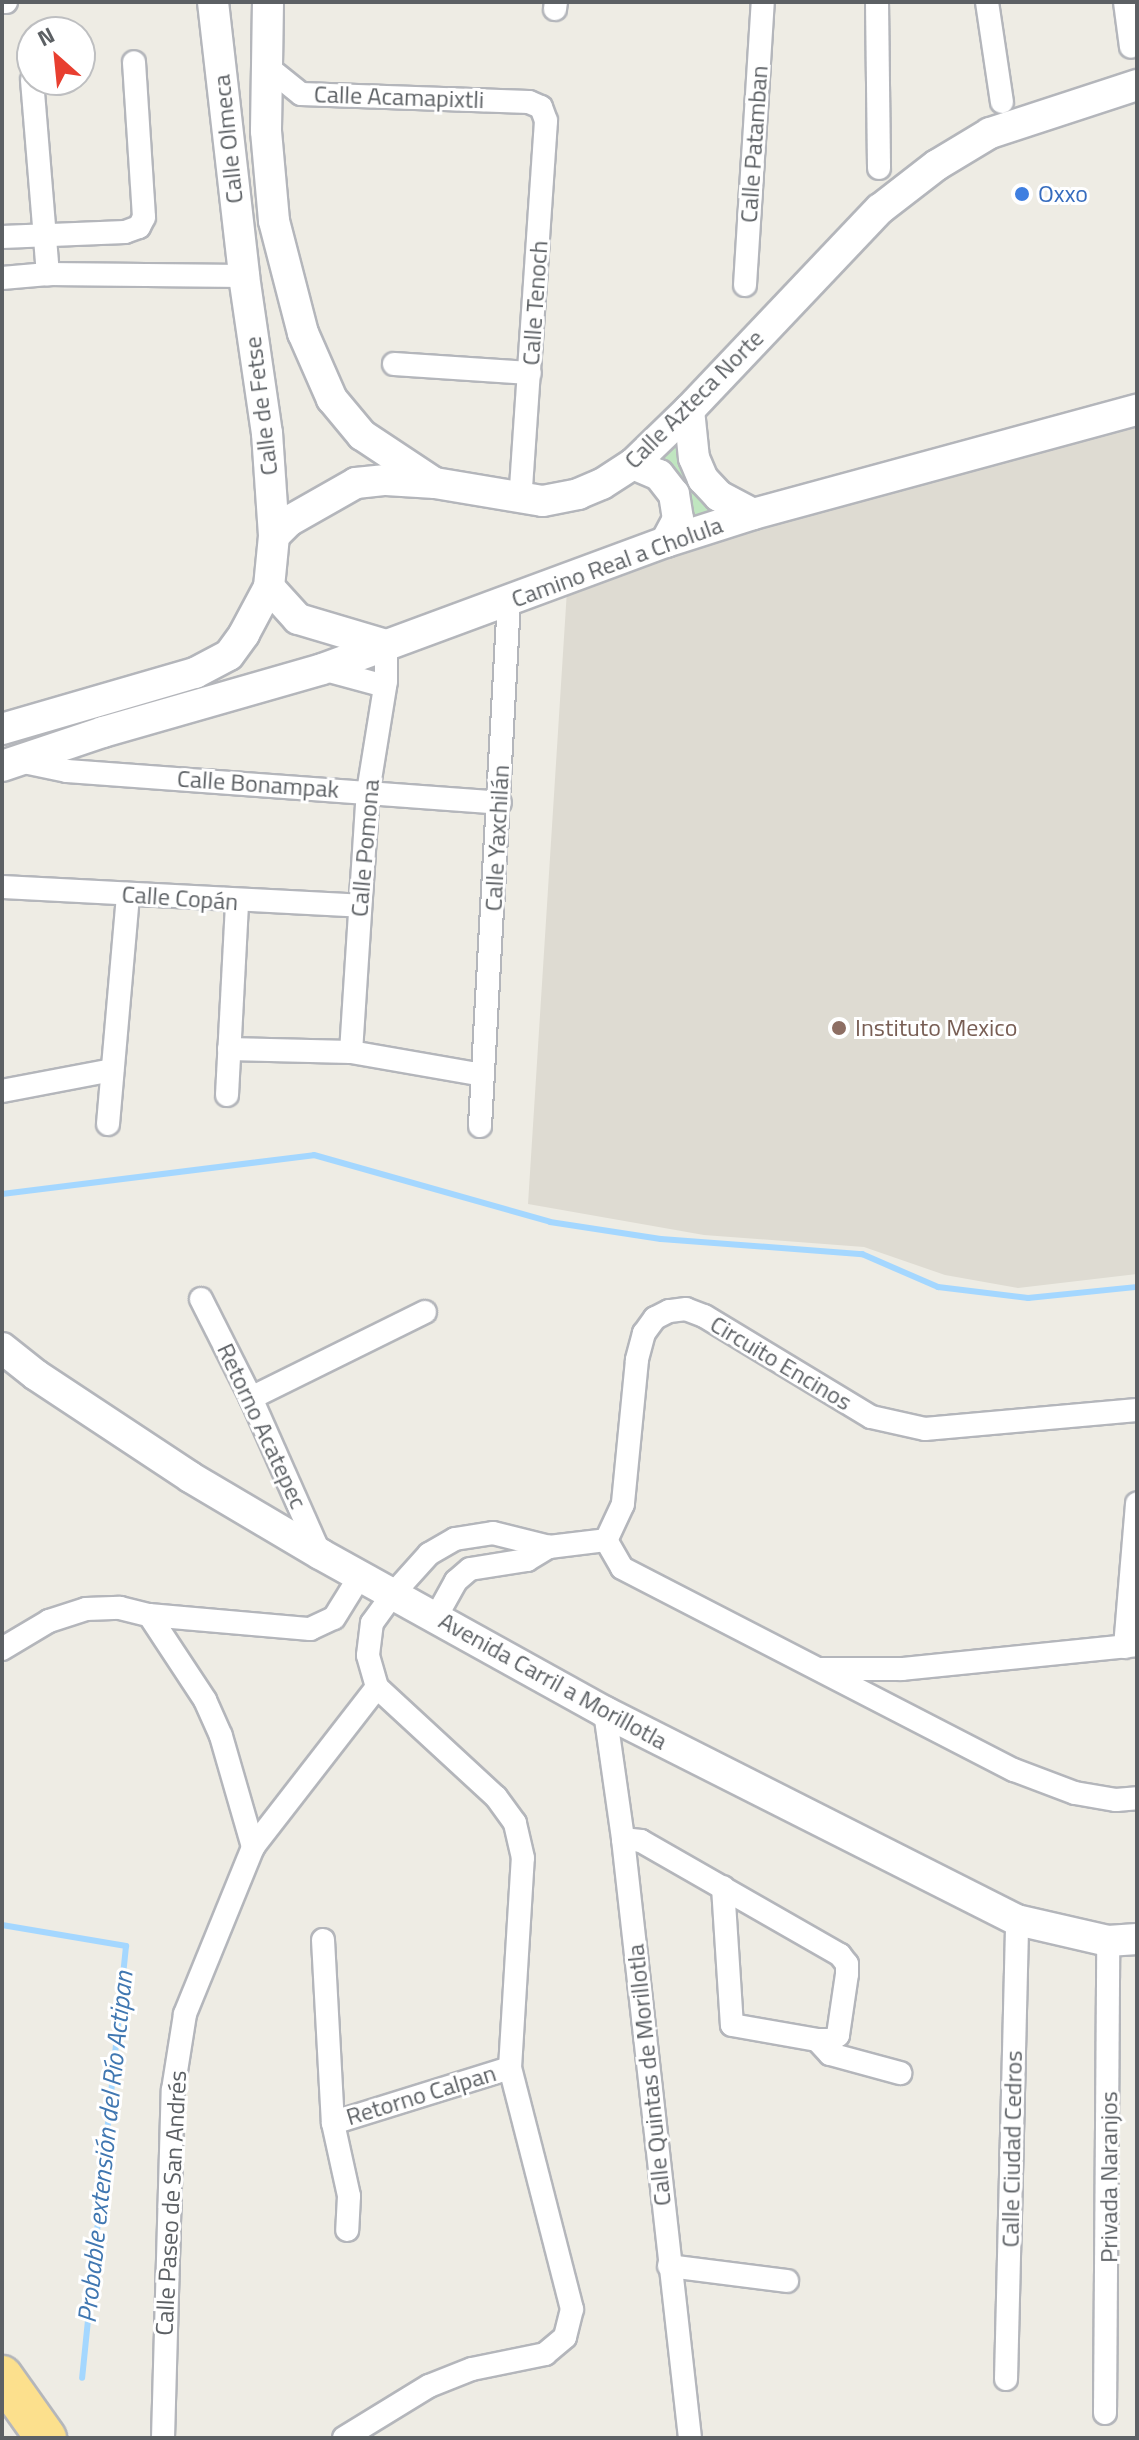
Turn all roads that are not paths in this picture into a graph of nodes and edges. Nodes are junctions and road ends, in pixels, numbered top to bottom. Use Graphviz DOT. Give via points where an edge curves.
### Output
graph roads {
  1 [pos="213,2"];
  2 [pos="268,2"];
  3 [pos="763,2"];
  4 [pos="877,2"];
  5 [pos="987,2"];
  6 [pos="1125,2"];
  7 [pos="1131,47"];
  8 [pos="134,62"];
  9 [pos="265,65"];
  10 [pos="1137,85"];
  11 [pos="33,96"];
  12 [pos="1002,102"];
  13 [pos="541,107"];
  14 [pos="879,168"];
  15 [pos="44,236"];
  16 [pos="2,237"];
  17 [pos="48,274"];
  18 [pos="244,276"];
  19 [pos="2,278"];
  20 [pos="745,285"];
  21 [pos="394,364"];
  22 [pos="530,373"];
  23 [pos="689,410"];
  24 [pos="1137,410"];
  25 [pos="633,464"];
  26 [pos="435,483"];
  27 [pos="520,499"];
  28 [pos="753,514"];
  29 [pos="274,536"];
  30 [pos="666,542"];
  31 [pos="269,587"];
  32 [pos="509,600"];
  33 [pos="386,645"];
  34 [pos="322,669"];
  35 [pos="385,686"];
  36 [pos="2,729"];
  37 [pos="10,763"];
  38 [pos="368,792"];
  39 [pos="500,803"];
  40 [pos="2,887"];
  41 [pos="128,894"];
  42 [pos="237,902"];
  43 [pos="359,906"];
  44 [pos="229,1049"];
  45 [pos="351,1052"];
  46 [pos="112,1070"];
  47 [pos="483,1075"];
  48 [pos="2,1091"];
  49 [pos="227,1095"];
  50 [pos="108,1124"];
  51 [pos="480,1126"];
  52 [pos="201,1299"];
  53 [pos="425,1312"];
  54 [pos="2,1348"];
  55 [pos="251,1398"];
  56 [pos="1137,1410"];
  57 [pos="1137,1504"];
  58 [pos="606,1540"];
  59 [pos="549,1547"];
  60 [pos="320,1554"];
  61 [pos="360,1576"];
  62 [pos="393,1594"];
  63 [pos="149,1615"];
  64 [pos="436,1617"];
  65 [pos="1131,1646"];
  66 [pos="2,1649"];
  67 [pos="815,1669"];
  68 [pos="377,1687"];
  69 [pos="605,1712"];
  70 [pos="1137,1798"];
  71 [pos="623,1839"];
  72 [pos="253,1847"];
  73 [pos="723,1887"];
  74 [pos="1017,1920"];
  75 [pos="323,1940"];
  76 [pos="1122,1940"];
  77 [pos="817,2040"];
  78 [pos="510,2068"];
  79 [pos="900,2073"];
  80 [pos="333,2123"];
  81 [pos="347,2230"];
  82 [pos="669,2266"];
  83 [pos="787,2281"];
  84 [pos="2,2376"];
  85 [pos="1006,2379"];
  86 [pos="1105,2413"];
  87 [pos="46,2438"];
  88 [pos="163,2438"];
  89 [pos="344,2438"];
  90 [pos="690,2438"];
  1 -- 18 [label="main road, Calle Olmeca"];
  2 -- 9 [label="main road"];
  3 -- 20 [label="street, Calle Patamban"];
  4 -- 14 [label="street"];
  5 -- 12 [label="street"];
  6 -- 7 [label="street"];
  8 -- 15 [label="street" via="144,217 139,227"];
  9 -- 13 [label="street, Calle Acamapixtli" via="301,94 529,102"];
  9 -- 26 [label="main road" via="274,221 303,333 332,399 362,435"];
  10 -- 23 [label="main road, Calle Azteca Norte" via="990,133 937,165 880,209"];
  11 -- 15 [label="street"];
  13 -- 22 [label="street, Calle Tenoch" via="546,121"];
  15 -- 16 [label="street"];
  15 -- 17 [label="street"];
  17 -- 18 [label="street"];
  17 -- 19 [label="street"];
  18 -- 29 [label="main road, Calle de Fetse" via="267,433"];
  21 -- 22 [label="street"];
  22 -- 27 [label="street, Calle Tenoch"];
  23 -- 25 [label="main road, Calle Azteca Norte"];
  23 -- 28 [label="main road" via="694,458 703,479 719,496"];
  24 -- 28 [label="main road, Camino Real a Cholula"];
  25 -- 27 [label="main road, Calle Azteca Norte" via="578,494"];
  25 -- 30 [label="main road" via="659,475 674,494 678,519"];
  26 -- 27 [label="main road, Calle Azteca Norte"];
  26 -- 29 [label="main road, Calle Azteca Norte" via="356,483 289,521"];
  28 -- 30 [label="main road, Camino Real a Cholula"];
  29 -- 31 [label="main road"];
  30 -- 32 [label="main road, Camino Real a Cholula"];
  31 -- 33 [label="main road" via="298,619"];
  31 -- 36 [label="main road" via="229,655 195,673"];
  32 -- 33 [label="main road, Camino Real a Cholula"];
  32 -- 39 [label="street, Calle Yaxchilán"];
  33 -- 34 [label="main road, Camino Real a Cholula"];
  33 -- 35 [label="street, Calle Pomona"];
  34 -- 35 [label="street"];
  34 -- 37 [label="main road, Camino Real a Cholula"];
  35 -- 38 [label="street, Calle Pomona"];
  37 -- 38 [label="street, Calle Bonampak"];
  38 -- 39 [label="street, Calle Bonampak"];
  38 -- 43 [label="street, Calle Pomona"];
  39 -- 47 [label="street, Calle Yaxchilán"];
  40 -- 41 [label="street, Calle Copán"];
  41 -- 42 [label="street, Calle Copán"];
  41 -- 46 [label="street"];
  42 -- 43 [label="street, Calle Copán"];
  42 -- 44 [label="street"];
  43 -- 45 [label="street, Calle Pomona"];
  44 -- 45 [label="street"];
  44 -- 49 [label="street"];
  45 -- 47 [label="street"];
  46 -- 48 [label="street"];
  46 -- 50 [label="street"];
  47 -- 51 [label="street, Calle Yaxchilán"];
  52 -- 55 [label="street, Retorno Acatepec"];
  53 -- 55 [label="street"];
  54 -- 60 [label="main road, Avenida Carril a Morillotla" via="190,1477"];
  55 -- 60 [label="street, Retorno Acatepec"];
  56 -- 58 [label="street, Circuito Encinos" via="925,1429 871,1417 704,1316 686,1309 669,1311 644,1333 623,1504"];
  57 -- 65 [label="street"];
  58 -- 59 [label="street"];
  58 -- 67 [label="street" via="622,1568"];
  59 -- 62 [label="street" via="493,1533 455,1539 429,1554"];
  59 -- 64 [label="street" via="527,1560 470,1569 453,1585"];
  60 -- 61 [label="main road, Avenida Carril a Morillotla"];
  61 -- 62 [label="main road, Avenida Carril a Morillotla"];
  61 -- 63 [label="street" via="334,1618 310,1629"];
  62 -- 64 [label="main road, Avenida Carril a Morillotla"];
  62 -- 68 [label="street" via="368,1638"];
  63 -- 66 [label="street" via="120,1608 86,1609 49,1621"];
  63 -- 72 [label="street" via="205,1700 221,1736"];
  64 -- 69 [label="main road, Avenida Carril a Morillotla"];
  65 -- 67 [label="street" via="902,1669"];
  67 -- 70 [label="street" via="1014,1770 1075,1793"];
  68 -- 72 [label="street, Calle Paseo de San Andrés"];
  68 -- 78 [label="street" via="496,1797 515,1823 523,1858"];
  69 -- 71 [label="street, Calle Quintas de Morillotla"];
  69 -- 74 [label="main road, Avenida Carril a Morillotla"];
  71 -- 73 [label="street" via="641,1841"];
  71 -- 82 [label="street, Calle Quintas de Morillotla"];
  72 -- 88 [label="street, Calle Paseo de San Andrés" via="185,2014 173,2090"];
  73 -- 77 [label="street" via="732,2025"];
  73 -- 77 [label="street" via="847,1964 838,2035"];
  74 -- 76 [label="main road, Avenida Carril a Morillotla"];
  74 -- 85 [label="street, Calle Ciudad Cedros"];
  75 -- 80 [label="street"];
  76 -- 86 [label="street, Privada Naranjos"];
  77 -- 79 [label="street" via="830,2054"];
  78 -- 80 [label="street, Retorno Calpan"];
  78 -- 89 [label="street" via="572,2309 565,2337 545,2354 472,2369 429,2386"];
  80 -- 81 [label="street" via="349,2196"];
  82 -- 83 [label="street"];
  82 -- 90 [label="street, Calle Quintas de Morillotla"];
  84 -- 87 [label="highway"];
}
